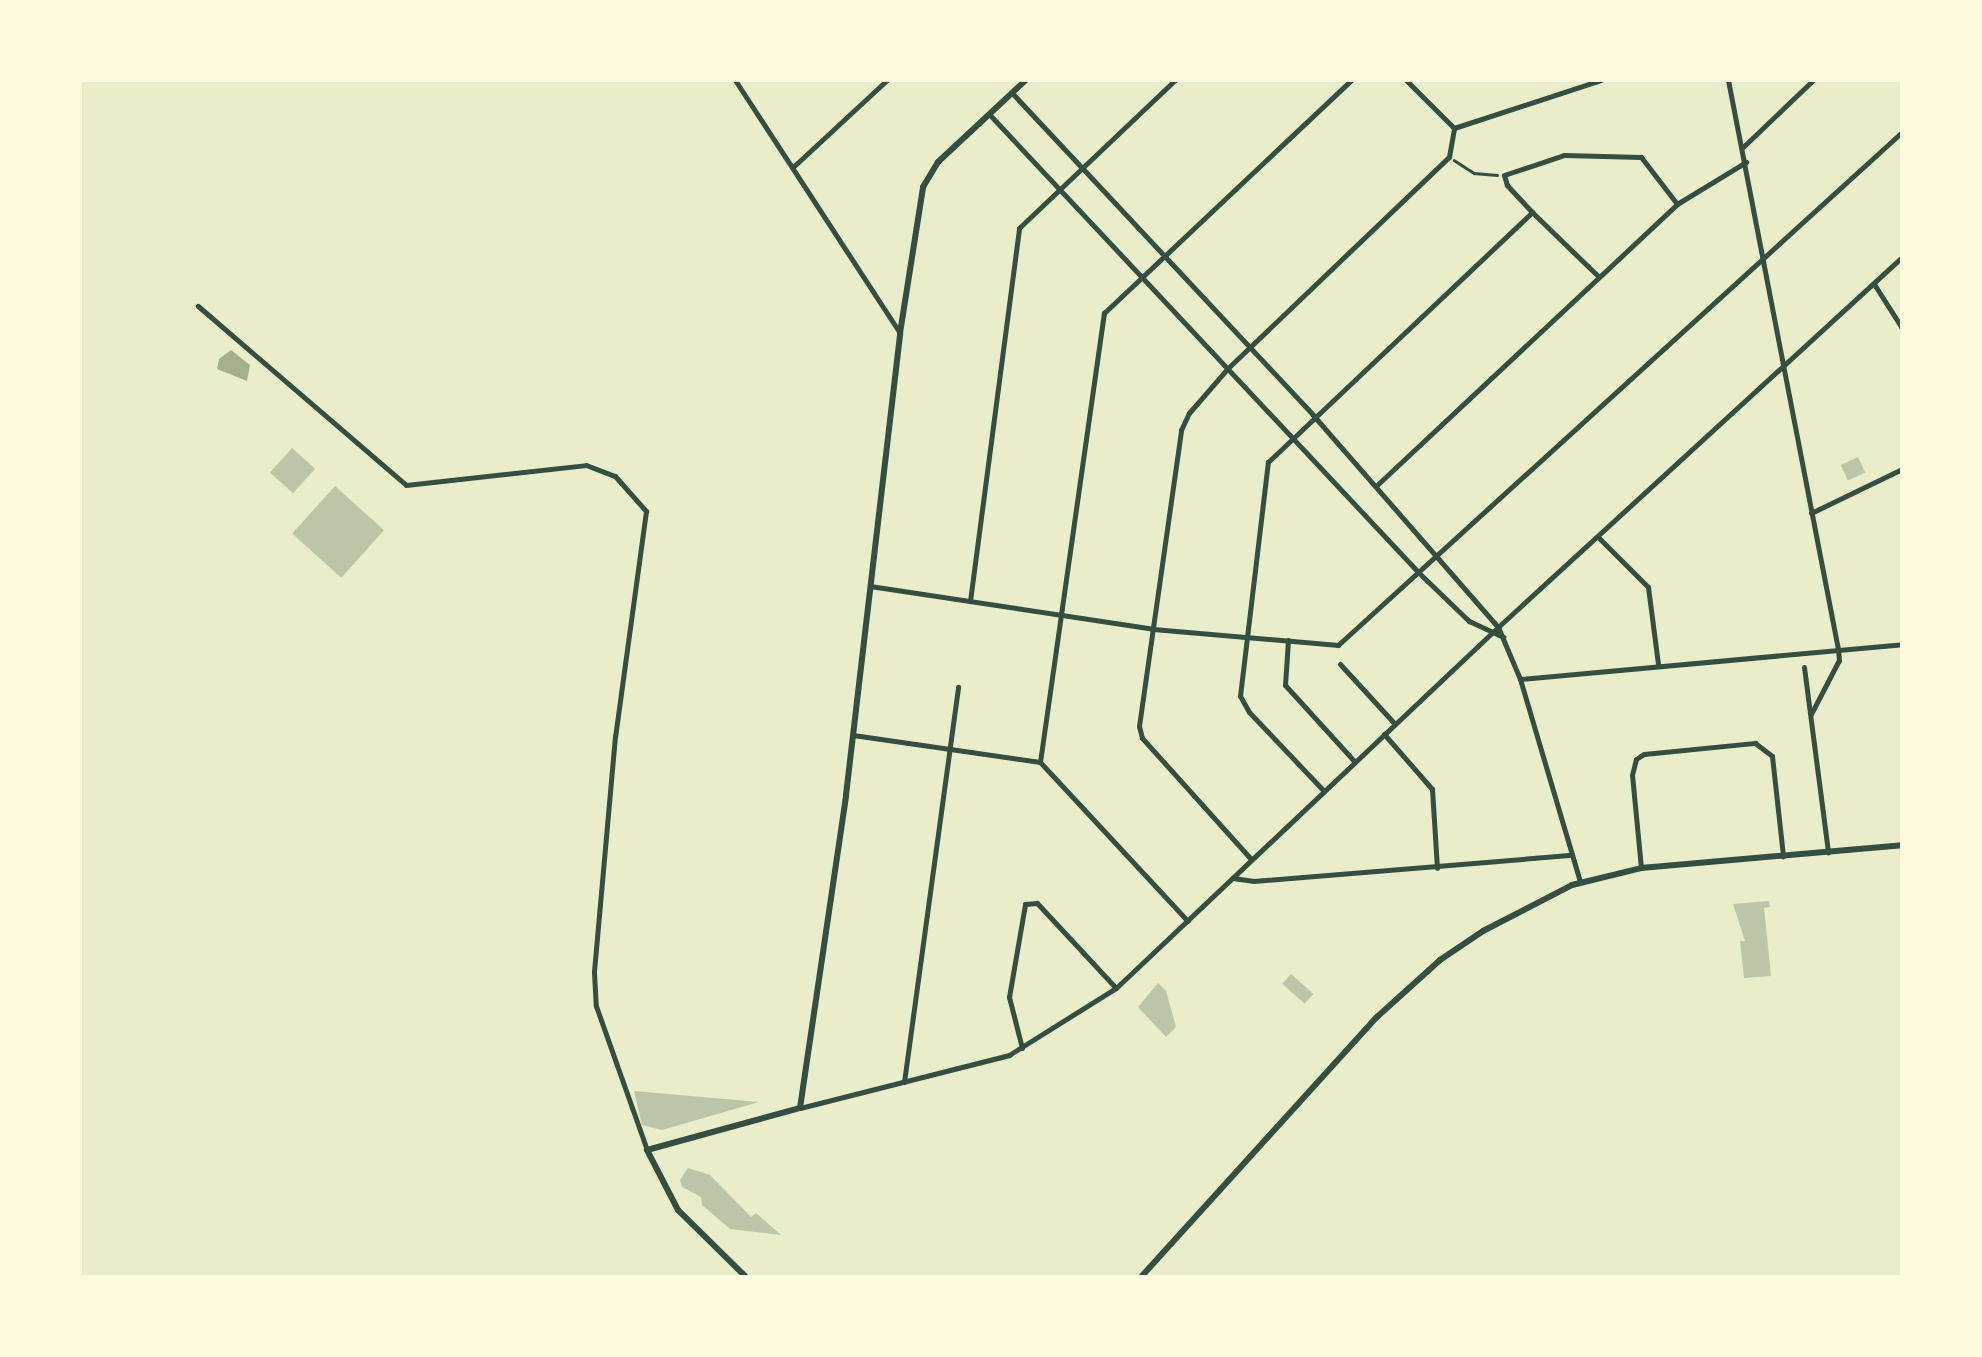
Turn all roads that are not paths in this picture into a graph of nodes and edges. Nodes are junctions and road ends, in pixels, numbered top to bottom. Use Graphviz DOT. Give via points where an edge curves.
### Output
graph roads {
  1 [pos="747,80"];
  2 [pos="887,80"];
  3 [pos="1026,80"];
  4 [pos="1175,80"];
  5 [pos="1351,80"];
  6 [pos="1406,80"];
  7 [pos="1601,80"];
  8 [pos="1728,80"];
  9 [pos="1813,80"];
  10 [pos="738,83"];
  11 [pos="1012,93"];
  12 [pos="989,114"];
  13 [pos="1454,128"];
  14 [pos="1902,132"];
  15 [pos="1743,148"];
  16 [pos="1746,162"];
  17 [pos="793,167"];
  18 [pos="1080,167"];
  19 [pos="1058,188"];
  20 [pos="1677,204"];
  21 [pos="1532,212"];
  22 [pos="1162,257"];
  23 [pos="1902,257"];
  24 [pos="1764,261"];
  25 [pos="1140,277"];
  26 [pos="1599,277"];
  27 [pos="1874,284"];
  28 [pos="198,306"];
  29 [pos="1902,328"];
  30 [pos="900,333"];
  31 [pos="1250,346"];
  32 [pos="1228,368"];
  33 [pos="1782,371"];
  34 [pos="1313,415"];
  35 [pos="1292,435"];
  36 [pos="1902,468"];
  37 [pos="1377,486"];
  38 [pos="1811,513"];
  39 [pos="1599,538"];
  40 [pos="1436,554"];
  41 [pos="1418,572"];
  42 [pos="870,586"];
  43 [pos="970,601"];
  44 [pos="1062,614"];
  45 [pos="1498,627"];
  46 [pos="1153,629"];
  47 [pos="1491,633"];
  48 [pos="1246,636"];
  49 [pos="1503,637"];
  50 [pos="1288,640"];
  51 [pos="1902,644"];
  52 [pos="1838,649"];
  53 [pos="1340,664"];
  54 [pos="1658,664"];
  55 [pos="1804,667"];
  56 [pos="1520,679"];
  57 [pos="958,687"];
  58 [pos="1811,714"];
  59 [pos="1395,724"];
  60 [pos="1384,734"];
  61 [pos="853,735"];
  62 [pos="946,750"];
  63 [pos="1040,762"];
  64 [pos="1354,762"];
  65 [pos="1324,791"];
  66 [pos="1902,845"];
  67 [pos="1828,852"];
  68 [pos="1572,855"];
  69 [pos="1783,856"];
  70 [pos="1252,859"];
  71 [pos="1437,868"];
  72 [pos="1641,868"];
  73 [pos="1233,878"];
  74 [pos="1580,881"];
  75 [pos="1188,921"];
  76 [pos="1116,988"];
  77 [pos="1022,1048"];
  78 [pos="904,1082"];
  79 [pos="800,1108"];
  80 [pos="647,1150"];
  81 [pos="746,1277"];
  82 [pos="1141,1277"];
  1 -- 10 [label="street"];
  2 -- 17 [label="street"];
  3 -- 11 [label="street"];
  4 -- 18 [label="street"];
  5 -- 22 [label="street"];
  6 -- 13 [label="street"];
  7 -- 13 [label="street"];
  8 -- 15 [label="street"];
  9 -- 15 [label="street"];
  10 -- 17 [label="street"];
  11 -- 12 [label="street"];
  11 -- 18 [label="street"];
  12 -- 19 [label="street"];
  12 -- 30 [label="street" via="938,162 923,187"];
  13 -- 31 [label="street" via="1449,157"];
  14 -- 24 [label="street"];
  15 -- 16 [label="street"];
  16 -- 20 [label="street"];
  16 -- 24 [label="street"];
  17 -- 30 [label="street"];
  18 -- 19 [label="street"];
  18 -- 22 [label="street"];
  19 -- 25 [label="street"];
  19 -- 43 [label="street" via="1018,232"];
  20 -- 21 [label="street" via="1641,157 1564,155 1504,175"];
  20 -- 26 [label="street"];
  21 -- 26 [label="street"];
  21 -- 34 [label="street"];
  22 -- 25 [label="street"];
  22 -- 31 [label="street"];
  23 -- 27 [label="street"];
  24 -- 33 [label="street"];
  24 -- 40 [label="street"];
  25 -- 32 [label="street"];
  25 -- 44 [label="street" via="1102,319"];
  26 -- 37 [label="street"];
  27 -- 29 [label="street"];
  27 -- 33 [label="street"];
  28 -- 80 [label="street" via="406,485 586,465 615,476 646,511 615,736 594,972 596,1006"];
  30 -- 42 [label="street"];
  31 -- 32 [label="street"];
  31 -- 34 [label="street"];
  32 -- 35 [label="street"];
  32 -- 46 [label="street" via="1182,430"];
  33 -- 38 [label="street"];
  33 -- 39 [label="street"];
  34 -- 35 [label="street"];
  34 -- 37 [label="street"];
  35 -- 41 [label="street"];
  35 -- 48 [label="street" via="1268,462"];
  36 -- 38 [label="street"];
  37 -- 40 [label="street"];
  38 -- 52 [label="street"];
  39 -- 45 [label="street"];
  39 -- 54 [label="street" via="1648,587"];
  40 -- 41 [label="street"];
  40 -- 45 [label="street"];
  41 -- 47 [label="street"];
  41 -- 50 [label="street" via="1344,642"];
  42 -- 43 [label="street"];
  42 -- 61 [label="street"];
  43 -- 44 [label="street"];
  44 -- 46 [label="street"];
  44 -- 63 [label="street"];
  45 -- 47 [label="street"];
  45 -- 49 [label="street"];
  46 -- 48 [label="street"];
  46 -- 70 [label="street" via="1142,738"];
  47 -- 49 [label="street"];
  47 -- 59 [label="street"];
  48 -- 50 [label="street"];
  48 -- 65 [label="street" via="1244,705"];
  49 -- 56 [label="street"];
  50 -- 64 [label="street" via="1285,685"];
  51 -- 52 [label="street"];
  52 -- 54 [label="street"];
  52 -- 58 [label="street" via="1839,660"];
  53 -- 59 [label="street"];
  54 -- 56 [label="street"];
  55 -- 58 [label="street"];
  56 -- 68 [label="street"];
  57 -- 62 [label="street"];
  58 -- 67 [label="street"];
  59 -- 60 [label="street"];
  60 -- 64 [label="street"];
  60 -- 71 [label="street" via="1432,789"];
  61 -- 62 [label="street"];
  61 -- 79 [label="street"];
  62 -- 63 [label="street"];
  62 -- 78 [label="street"];
  63 -- 75 [label="street"];
  64 -- 65 [label="street"];
  65 -- 70 [label="street"];
  66 -- 67 [label="street"];
  67 -- 69 [label="street"];
  68 -- 71 [label="street"];
  68 -- 74 [label="street"];
  69 -- 72 [label="street"];
  69 -- 72 [label="street" via="1772,756 1755,743 1636,760"];
  70 -- 73 [label="street"];
  71 -- 73 [label="street"];
  72 -- 74 [label="street"];
  73 -- 75 [label="street"];
  74 -- 82 [label="street" via="1482,931 1402,992"];
  75 -- 76 [label="street"];
  76 -- 77 [label="street"];
  76 -- 77 [label="street" via="1037,903 1025,904 1009,996"];
  77 -- 78 [label="street"];
  78 -- 79 [label="street"];
  79 -- 80 [label="street"];
  80 -- 81 [label="street" via="678,1210"];
}
